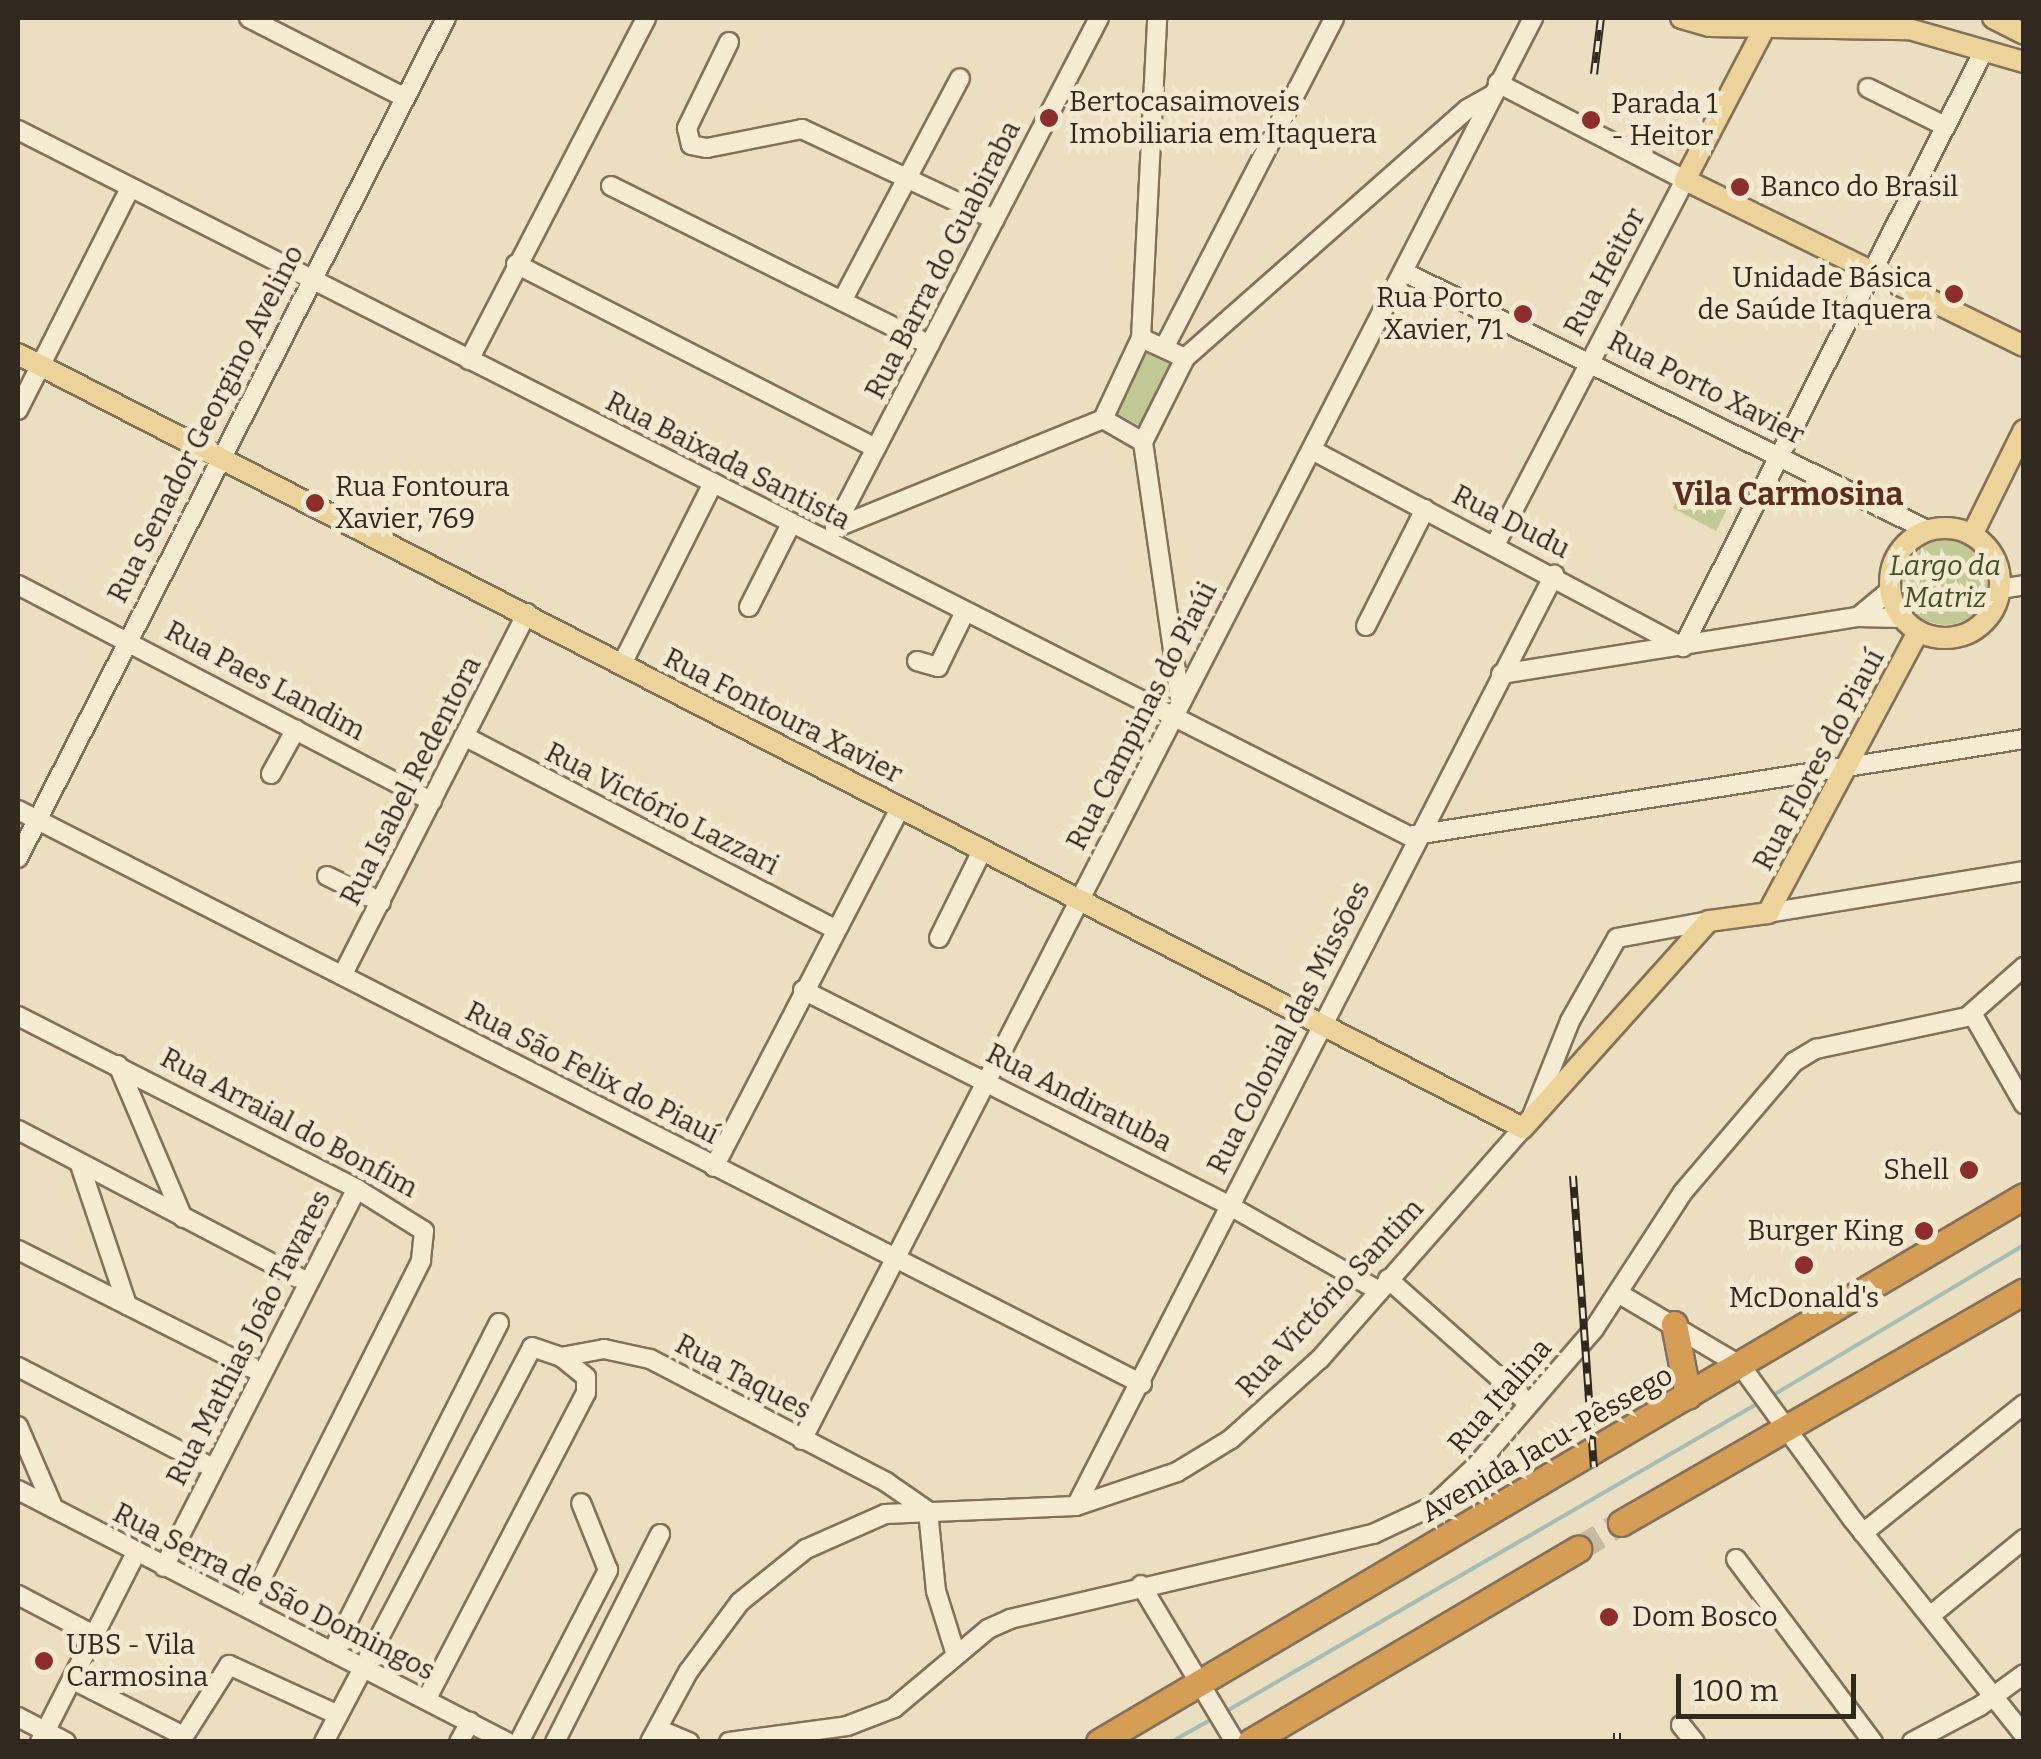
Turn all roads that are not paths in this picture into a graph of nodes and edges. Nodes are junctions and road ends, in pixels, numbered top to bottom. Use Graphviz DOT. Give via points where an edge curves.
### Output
graph roads {
  1 [pos="248,18"];
  2 [pos="446,18"];
  3 [pos="646,18"];
  4 [pos="1098,18"];
  5 [pos="1157,18"];
  6 [pos="1334,18"];
  7 [pos="1533,18"];
  8 [pos="1681,18"];
  9 [pos="1993,18"];
  10 [pos="1766,26"];
  11 [pos="1736,27"];
  12 [pos="2024,34"];
  13 [pos="729,42"];
  14 [pos="1984,50"];
  15 [pos="1752,53"];
  16 [pos="2024,62"];
  17 [pos="960,78"];
  18 [pos="1868,88"];
  19 [pos="1495,89"];
  20 [pos="405,98"];
  21 [pos="1944,126"];
  22 [pos="18,130"];
  23 [pos="907,177"];
  24 [pos="1685,180"];
  25 [pos="611,186"];
  26 [pos="130,188"];
  27 [pos="994,220"];
  28 [pos="516,264"];
  29 [pos="1870,270"];
  30 [pos="1404,272"];
  31 [pos="311,280"];
  32 [pos="842,301"];
  33 [pos="1141,338"];
  34 [pos="930,345"];
  35 [pos="2024,346"];
  36 [pos="1164,348"];
  37 [pos="18,354"];
  38 [pos="1185,358"];
  39 [pos="469,360"];
  40 [pos="1590,360"];
  41 [pos="40,365"];
  42 [pos="18,410"];
  43 [pos="1102,418"];
  44 [pos="2024,430"];
  45 [pos="1143,442"];
  46 [pos="876,448"];
  47 [pos="1312,450"];
  48 [pos="1776,455"];
  49 [pos="220,458"];
  50 [pos="713,483"];
  51 [pos="1426,509"];
  52 [pos="791,524"];
  53 [pos="1927,530"];
  54 [pos="830,534"];
  55 [pos="1972,535"];
  56 [pos="1494,545"];
  57 [pos="1554,575"];
  58 [pos="18,585"];
  59 [pos="2024,585"];
  60 [pos="2000,589"];
  61 [pos="1890,591"];
  62 [pos="748,606"];
  63 [pos="966,612"];
  64 [pos="527,613"];
  65 [pos="1858,616"];
  66 [pos="1901,618"];
  67 [pos="1366,626"];
  68 [pos="1918,632"];
  69 [pos="126,639"];
  70 [pos="1683,647"];
  71 [pos="917,660"];
  72 [pos="622,664"];
  73 [pos="1502,674"];
  74 [pos="1180,700"];
  75 [pos="1172,718"];
  76 [pos="296,728"];
  77 [pos="464,736"];
  78 [pos="2024,739"];
  79 [pos="1849,768"];
  80 [pos="270,774"];
  81 [pos="432,801"];
  82 [pos="900,808"];
  83 [pos="18,810"];
  84 [pos="36,820"];
  85 [pos="1416,838"];
  86 [pos="982,851"];
  87 [pos="18,858"];
  88 [pos="2024,871"];
  89 [pos="327,876"];
  90 [pos="1078,901"];
  91 [pos="381,902"];
  92 [pos="1768,913"];
  93 [pos="1710,921"];
  94 [pos="836,929"];
  95 [pos="939,938"];
  96 [pos="2024,967"];
  97 [pos="343,974"];
  98 [pos="803,990"];
  99 [pos="1972,1015"];
  100 [pos="18,1016"];
  101 [pos="1324,1022"];
  102 [pos="118,1065"];
  103 [pos="986,1082"];
  104 [pos="2024,1104"];
  105 [pos="1528,1122"];
  106 [pos="18,1130"];
  107 [pos="80,1165"];
  108 [pos="714,1167"];
  109 [pos="357,1188"];
  110 [pos="2024,1196"];
  111 [pos="1230,1206"];
  112 [pos="184,1218"];
  113 [pos="18,1250"];
  114 [pos="896,1262"];
  115 [pos="307,1282"];
  116 [pos="1384,1285"];
  117 [pos="2024,1291"];
  118 [pos="1618,1293"];
  119 [pos="127,1305"];
  120 [pos="499,1323"];
  121 [pos="1674,1324"];
  122 [pos="561,1356"];
  123 [pos="18,1367"];
  124 [pos="1745,1372"];
  125 [pos="262,1373"];
  126 [pos="1142,1384"];
  127 [pos="1688,1396"];
  128 [pos="1528,1404"];
  129 [pos="2023,1405"];
  130 [pos="1778,1422"];
  131 [pos="18,1426"];
  132 [pos="802,1440"];
  133 [pos="214,1468"];
  134 [pos="18,1490"];
  135 [pos="581,1502"];
  136 [pos="1076,1506"];
  137 [pos="54,1508"];
  138 [pos="928,1510"];
  139 [pos="1621,1524"];
  140 [pos="1863,1533"];
  141 [pos="660,1534"];
  142 [pos="2024,1539"];
  143 [pos="1578,1549"];
  144 [pos="136,1553"];
  145 [pos="1736,1559"];
  146 [pos="164,1567"];
  147 [pos="1141,1585"];
  148 [pos="18,1595"];
  149 [pos="247,1608"];
  150 [pos="1930,1616"];
  151 [pos="94,1636"];
  152 [pos="332,1652"];
  153 [pos="956,1655"];
  154 [pos="361,1668"];
  155 [pos="2024,1674"];
  156 [pos="73,1680"];
  157 [pos="1202,1689"];
  158 [pos="1994,1697"];
  159 [pos="426,1700"];
  160 [pos="338,1715"];
  161 [pos="18,1716"];
  162 [pos="470,1722"];
  163 [pos="1681,1725"];
  164 [pos="654,1735"];
  165 [pos="838,1735"];
  166 [pos="1230,1735"];
  167 [pos="2024,1735"];
  168 [pos="43,1736"];
  169 [pos="681,1740"];
  170 [pos="66,1742"];
  171 [pos="324,1742"];
  172 [pos="459,1742"];
  173 [pos="507,1742"];
  174 [pos="519,1742"];
  175 [pos="554,1742"];
  176 [pos="729,1742"];
  177 [pos="1099,1742"];
  178 [pos="1250,1742"];
  179 [pos="1694,1742"];
  180 [pos="1873,1742"];
  181 [pos="1912,1742"];
  1 -- 20 [label="street"];
  2 -- 20 [label="street, Rua Senador Georgino Avelino"];
  3 -- 28 [label="street"];
  4 -- 27 [label="street, Rua Barra do Guabiraba"];
  5 -- 33 [label="street"];
  6 -- 36 [label="street"];
  7 -- 19 [label="street, Rua Campinas do Piaúi"];
  8 -- 11 [label="main road"];
  9 -- 12 [label="main road"];
  10 -- 11 [label="main road"];
  10 -- 14 [label="main road" via="1909,29"];
  10 -- 15 [label="main road, Rua Heitor"];
  11 -- 15 [label="main road"];
  13 -- 23 [label="street" via="687,128 692,144 706,148 802,129"];
  14 -- 16 [label="main road"];
  14 -- 21 [label="street"];
  15 -- 24 [label="main road, Rua Heitor"];
  17 -- 23 [label="street"];
  18 -- 21 [label="street"];
  19 -- 24 [label="street"];
  19 -- 30 [label="street, Rua Campinas do Piaúi"];
  19 -- 38 [label="street"];
  20 -- 31 [label="street, Rua Senador Georgino Avelino"];
  21 -- 29 [label="street"];
  22 -- 26 [label="street, Rua Baixada Santista"];
  23 -- 27 [label="street"];
  23 -- 32 [label="street"];
  24 -- 29 [label="main road"];
  24 -- 40 [label="street, Rua Heitor"];
  25 -- 32 [label="street"];
  26 -- 31 [label="street, Rua Baixada Santista"];
  26 -- 41 [label="street"];
  27 -- 34 [label="street, Rua Barra do Guabiraba"];
  28 -- 39 [label="street"];
  28 -- 46 [label="street"];
  29 -- 35 [label="main road"];
  29 -- 48 [label="street"];
  30 -- 40 [label="street, Rua Porto Xavier"];
  30 -- 47 [label="street, Rua Campinas do Piaúi"];
  31 -- 39 [label="street, Rua Baixada Santista"];
  31 -- 49 [label="street, Rua Senador Georgino Avelino"];
  32 -- 34 [label="street"];
  33 -- 36 [label="street"];
  33 -- 43 [label="street"];
  34 -- 46 [label="street, Rua Barra do Guabiraba"];
  36 -- 38 [label="street"];
  37 -- 41 [label="main road, Rua Fontoura Xavier"];
  38 -- 45 [label="street"];
  39 -- 50 [label="street, Rua Baixada Santista"];
  40 -- 48 [label="street, Rua Porto Xavier"];
  40 -- 56 [label="street, Rua Heitor"];
  41 -- 42 [label="street"];
  41 -- 49 [label="main road, Rua Fontoura Xavier"];
  43 -- 45 [label="street"];
  43 -- 54 [label="street"];
  44 -- 55 [label="main road"];
  45 -- 74 [label="street"];
  46 -- 54 [label="street, Rua Barra do Guabiraba"];
  47 -- 51 [label="street, Rua Dudu"];
  47 -- 74 [label="street, Rua Campinas do Piaúi"];
  48 -- 53 [label="street, Rua Porto Xavier"];
  48 -- 70 [label="street"];
  49 -- 64 [label="main road, Rua Fontoura Xavier"];
  49 -- 69 [label="street, Rua Senador Georgino Avelino"];
  50 -- 52 [label="street, Rua Baixada Santista"];
  50 -- 72 [label="street"];
  51 -- 56 [label="street, Rua Dudu"];
  51 -- 67 [label="street"];
  52 -- 54 [label="street, Rua Baixada Santista"];
  52 -- 62 [label="street"];
  53 -- 55 [label="main road"];
  53 -- 61 [label="main road" via="1897,554"];
  54 -- 63 [label="street, Rua Baixada Santista"];
  55 -- 60 [label="main road" via="1994,558"];
  56 -- 57 [label="street, Rua Dudu"];
  57 -- 70 [label="street, Rua Dudu"];
  57 -- 73 [label="street, Rua Colonial das Missões"];
  58 -- 69 [label="street, Rua Paes Landim"];
  59 -- 60 [label="street"];
  60 -- 68 [label="main road" via="1973,631 1940,639"];
  61 -- 65 [label="street"];
  61 -- 66 [label="main road"];
  63 -- 71 [label="street" via="938,667"];
  63 -- 75 [label="street, Rua Baixada Santista"];
  64 -- 72 [label="main road, Rua Fontoura Xavier"];
  64 -- 77 [label="street, Rua Isabel Redentora"];
  65 -- 66 [label="street"];
  65 -- 70 [label="street"];
  66 -- 68 [label="main road"];
  68 -- 79 [label="main road, Rua Flores do Piauí"];
  69 -- 76 [label="street, Rua Paes Landim"];
  69 -- 84 [label="street, Rua Senador Georgino Avelino"];
  70 -- 73 [label="street"];
  72 -- 82 [label="main road, Rua Fontoura Xavier"];
  73 -- 85 [label="street, Rua Colonial das Missões"];
  74 -- 75 [label="street, Rua Campinas do Piaúi"];
  75 -- 85 [label="street, Rua Baixada Santista"];
  75 -- 90 [label="street, Rua Campinas do Piaúi"];
  76 -- 80 [label="street"];
  76 -- 81 [label="street, Rua Paes Landim"];
  77 -- 81 [label="street, Rua Isabel Redentora"];
  77 -- 94 [label="street, Rua Victório Lazzari"];
  78 -- 79 [label="street"];
  79 -- 85 [label="street"];
  79 -- 92 [label="main road, Rua Flores do Piauí"];
  81 -- 91 [label="street, Rua Isabel Redentora"];
  82 -- 86 [label="main road, Rua Fontoura Xavier"];
  82 -- 94 [label="street"];
  83 -- 84 [label="street, Rua São Felix do Piauí"];
  84 -- 87 [label="street, Rua Senador Georgino Avelino"];
  84 -- 97 [label="street, Rua São Felix do Piauí"];
  85 -- 101 [label="street, Rua Colonial das Missões"];
  86 -- 90 [label="main road, Rua Fontoura Xavier"];
  86 -- 95 [label="street"];
  88 -- 92 [label="street, Rua Victório Santim"];
  89 -- 91 [label="street"];
  90 -- 101 [label="main road, Rua Fontoura Xavier"];
  90 -- 103 [label="street, Rua Campinas do Piaúi"];
  91 -- 97 [label="street, Rua Isabel Redentora"];
  92 -- 93 [label="main road, Rua Victório Santim"];
  93 -- 105 [label="main road, Rua Victório Santim"];
  93 -- 105 [label="street, Rua Victório Santim" via="1616,938 1562,1037"];
  94 -- 98 [label="street"];
  96 -- 99 [label="street, Rua Italina"];
  97 -- 108 [label="street, Rua São Felix do Piauí"];
  98 -- 103 [label="street, Rua Andiratuba"];
  98 -- 108 [label="street"];
  99 -- 104 [label="street"];
  99 -- 118 [label="street, Rua Italina" via="1804,1054 1698,1172"];
  100 -- 102 [label="street, Rua Arraial do Bonfim"];
  101 -- 105 [label="main road, Rua Fontoura Xavier"];
  101 -- 111 [label="street, Rua Colonial das Missões"];
  102 -- 109 [label="street, Rua Arraial do Bonfim"];
  102 -- 112 [label="street"];
  103 -- 111 [label="street, Rua Andiratuba"];
  103 -- 114 [label="street, Rua Campinas do Piaúi"];
  105 -- 116 [label="street, Rua Victório Santim"];
  106 -- 107 [label="street"];
  107 -- 112 [label="street"];
  107 -- 119 [label="street"];
  108 -- 114 [label="street, Rua São Felix do Piauí"];
  109 -- 115 [label="street, Rua Mathias João Tavares"];
  109 -- 149 [label="street, Rua Arraial do Bonfim" via="415,1221 426,1249"];
  110 -- 124 [label="highway, Avenida Jacu-Pêssego"];
  111 -- 116 [label="street, Rua Andiratuba"];
  111 -- 126 [label="street, Rua Colonial das Missões"];
  112 -- 115 [label="street"];
  113 -- 119 [label="street"];
  114 -- 126 [label="street, Rua São Felix do Piauí"];
  114 -- 132 [label="street, Rua Campinas do Piaúi"];
  115 -- 125 [label="street, Rua Mathias João Tavares"];
  116 -- 128 [label="street, Rua Andiratuba"];
  116 -- 136 [label="street, Rua Victório Santim" via="1290,1390 1232,1439 1178,1472"];
  117 -- 130 [label="highway"];
  118 -- 121 [label="street"];
  118 -- 128 [label="street, Rua Italina"];
  119 -- 125 [label="street"];
  120 -- 152 [label="street"];
  121 -- 124 [label="street"];
  121 -- 127 [label="highway"];
  122 -- 132 [label="street, Rua Taques" via="604,1350 650,1358"];
  122 -- 154 [label="street, Rua Taques" via="539,1346 525,1358"];
  122 -- 159 [label="street" via="586,1377 586,1392"];
  123 -- 133 [label="street"];
  124 -- 127 [label="highway, Avenida Jacu-Pêssego"];
  124 -- 130 [label="street"];
  125 -- 133 [label="street, Rua Mathias João Tavares"];
  126 -- 136 [label="street, Rua Colonial das Missões"];
  127 -- 157 [label="highway, Avenida Jacu-Pêssego"];
  128 -- 147 [label="street, Rua Italina" via="1464,1479 1412,1518 1355,1538"];
  129 -- 140 [label="street"];
  130 -- 139 [label="highway"];
  130 -- 140 [label="street"];
  131 -- 137 [label="street"];
  132 -- 138 [label="street, Rua Taques"];
  133 -- 146 [label="street, Rua Mathias João Tavares"];
  134 -- 137 [label="street, Rua Serra de São Domingos"];
  135 -- 174 [label="street" via="608,1570"];
  136 -- 138 [label="street, Rua Victório Santim"];
  137 -- 144 [label="street, Rua Serra de São Domingos"];
  138 -- 153 [label="street" via="936,1591"];
  138 -- 164 [label="street, Rua Victório Santim" via="868,1520 762,1580 720,1626"];
  140 -- 150 [label="street"];
  141 -- 175 [label="street"];
  142 -- 150 [label="street"];
  143 -- 178 [label="highway"];
  144 -- 146 [label="street, Rua Serra de São Domingos"];
  144 -- 151 [label="street"];
  145 -- 180 [label="street"];
  146 -- 149 [label="street, Rua Serra de São Domingos"];
  147 -- 153 [label="street, Rua Italina" via="1010,1619"];
  147 -- 157 [label="street"];
  148 -- 151 [label="street"];
  149 -- 152 [label="street, Rua Serra de São Domingos"];
  150 -- 158 [label="street"];
  151 -- 156 [label="street"];
  152 -- 154 [label="street, Rua Serra de São Domingos"];
  153 -- 165 [label="street, Rua Italina" via="894,1708"];
  154 -- 159 [label="street, Rua Serra de São Domingos"];
  154 -- 160 [label="street"];
  155 -- 158 [label="street"];
  156 -- 160 [label="street" via="184,1736 229,1665"];
  156 -- 168 [label="street"];
  157 -- 166 [label="street"];
  157 -- 177 [label="highway, Avenida Jacu-Pêssego"];
  158 -- 167 [label="street"];
  158 -- 181 [label="street"];
  159 -- 162 [label="street, Rua Serra de São Domingos"];
  160 -- 171 [label="street"];
  161 -- 168 [label="street"];
  162 -- 172 [label="street"];
  162 -- 173 [label="street, Rua Serra de São Domingos"];
  163 -- 179 [label="street"];
  164 -- 169 [label="street"];
  165 -- 176 [label="street, Rua Italina"];
  168 -- 170 [label="street"];
}
